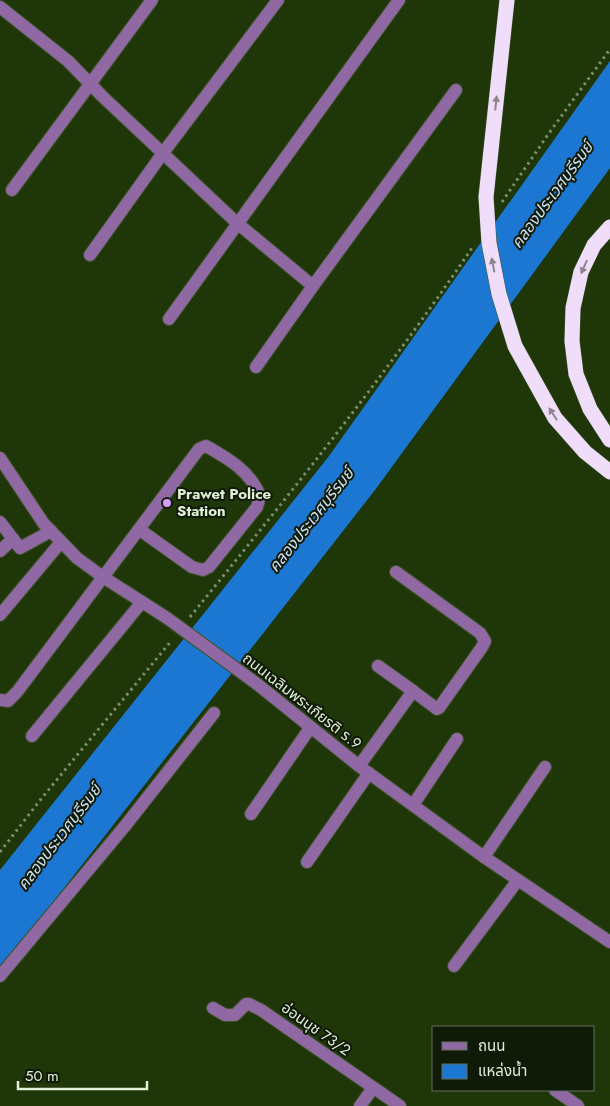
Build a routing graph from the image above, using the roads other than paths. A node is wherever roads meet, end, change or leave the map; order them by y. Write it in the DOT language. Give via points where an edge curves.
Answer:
graph roads {
  1 [pos="152,0"];
  2 [pos="278,0"];
  3 [pos="399,0"];
  4 [pos="506,0"];
  5 [pos="2,13"];
  6 [pos="89,83"];
  7 [pos="456,90"];
  8 [pos="163,153"];
  9 [pos="12,190"];
  10 [pos="237,223"];
  11 [pos="610,227"];
  12 [pos="90,255"];
  13 [pos="313,286"];
  14 [pos="169,319"];
  15 [pos="256,367"];
  16 [pos="610,440"];
  17 [pos="0,458"];
  18 [pos="610,472"];
  19 [pos="0,522"];
  20 [pos="50,530"];
  21 [pos="140,530"];
  22 [pos="13,539"];
  23 [pos="61,542"];
  24 [pos="0,551"];
  25 [pos="396,572"];
  26 [pos="104,577"];
  27 [pos="142,602"];
  28 [pos="0,615"];
  29 [pos="378,666"];
  30 [pos="412,691"];
  31 [pos="0,700"];
  32 [pos="214,713"];
  33 [pos="310,728"];
  34 [pos="32,736"];
  35 [pos="458,739"];
  36 [pos="545,767"];
  37 [pos="364,769"];
  38 [pos="413,805"];
  39 [pos="251,814"];
  40 [pos="484,857"];
  41 [pos="307,862"];
  42 [pos="518,880"];
  43 [pos="610,942"];
  44 [pos="454,966"];
  45 [pos="0,976"];
  46 [pos="213,1008"];
  47 [pos="373,1088"];
  48 [pos="556,1091"];
  49 [pos="360,1106"];
  50 [pos="400,1106"];
  51 [pos="578,1106"];
  1 -- 6 [label="street"];
  2 -- 8 [label="street"];
  3 -- 10 [label="street"];
  18 -- 4 [label="highway, one-way" via="585,452 555,418 515,346 499,294 489,243 486,197"];
  5 -- 6 [label="street" via="68,61"];
  6 -- 8 [label="street"];
  6 -- 9 [label="street"];
  7 -- 13 [label="street"];
  8 -- 10 [label="street"];
  8 -- 12 [label="street"];
  10 -- 13 [label="street"];
  10 -- 14 [label="street"];
  11 -- 16 [label="highway, one-way" via="594,245 581,272 573,308 572,341 576,374 590,409"];
  13 -- 15 [label="street"];
  17 -- 20 [label="street, ถนนเฉลิมพระเกียรติ ร.9"];
  19 -- 22 [label="street"];
  20 -- 22 [label="street" via="20,548"];
  20 -- 23 [label="street, ถนนเฉลิมพระเกียรติ ร.9"];
  21 -- 21 [label="street" via="186,564 203,570 209,567 257,508 260,496 248,475 206,446 194,454"];
  21 -- 26 [label="street"];
  22 -- 24 [label="street"];
  23 -- 26 [label="street, ถนนเฉลิมพระเกียรติ ร.9"];
  23 -- 28 [label="street"];
  25 -- 30 [label="street" via="480,633 485,640 439,708"];
  26 -- 27 [label="street, ถนนเฉลิมพระเกียรติ ร.9"];
  26 -- 31 [label="street" via="17,692 8,701"];
  27 -- 33 [label="street, ถนนเฉลิมพระเกียรติ ร.9" via="257,684"];
  27 -- 34 [label="street"];
  29 -- 30 [label="street"];
  30 -- 37 [label="street"];
  32 -- 45 [label="street"];
  33 -- 37 [label="street, ถนนเฉลิมพระเกียรติ ร.9"];
  33 -- 39 [label="street"];
  35 -- 38 [label="street"];
  36 -- 40 [label="street"];
  37 -- 38 [label="street, ถนนเฉลิมพระเกียรติ ร.9"];
  37 -- 41 [label="street"];
  38 -- 40 [label="street, ถนนเฉลิมพระเกียรติ ร.9"];
  40 -- 42 [label="street, ถนนเฉลิมพระเกียรติ ร.9"];
  42 -- 43 [label="street, ถนนเฉลิมพระเกียรติ ร.9"];
  42 -- 44 [label="street"];
  46 -- 47 [label="street, อ่อนนุช 73/2" via="225,1015 235,1015 249,1004"];
  47 -- 49 [label="street"];
  47 -- 50 [label="street, อ่อนนุช 73/2"];
  48 -- 51 [label="street"];
}
